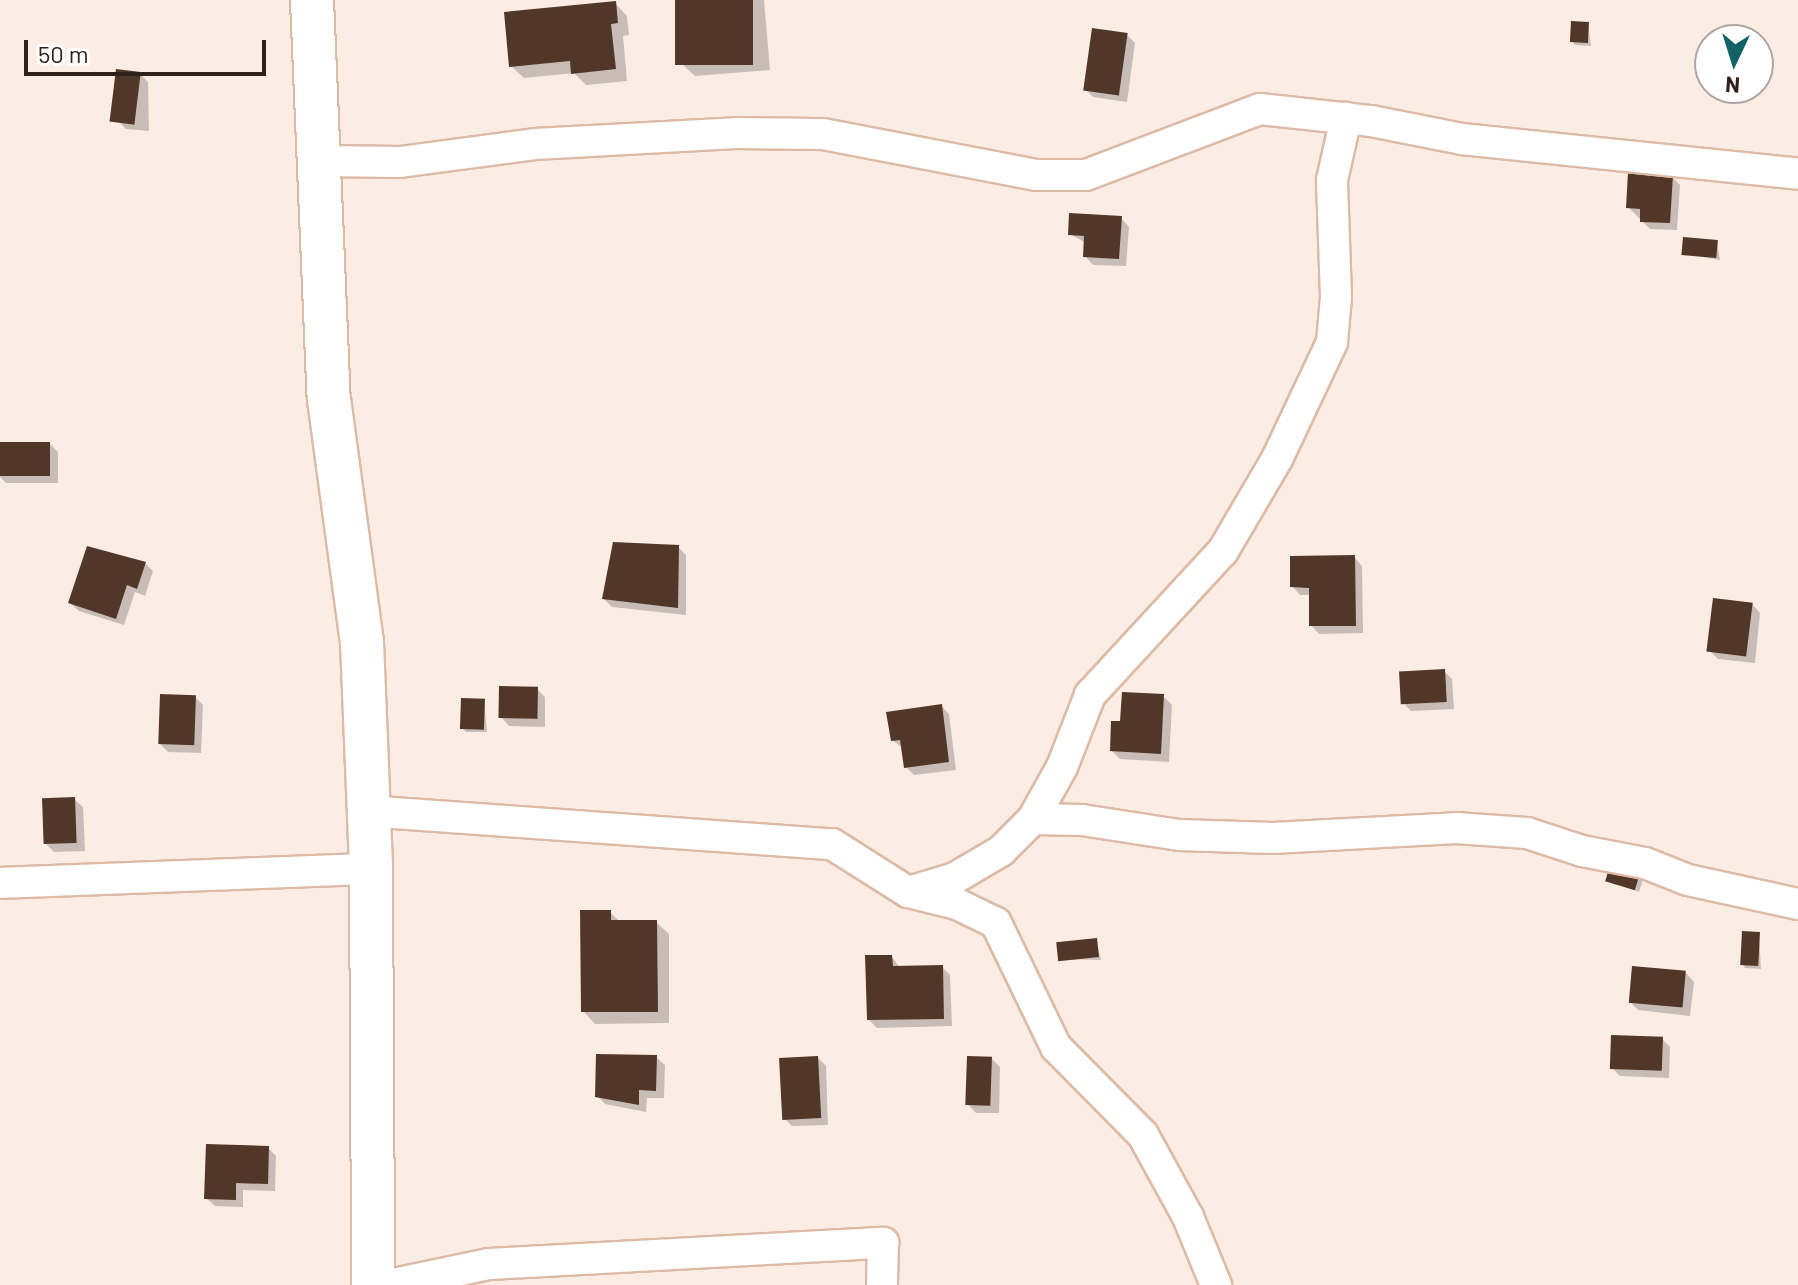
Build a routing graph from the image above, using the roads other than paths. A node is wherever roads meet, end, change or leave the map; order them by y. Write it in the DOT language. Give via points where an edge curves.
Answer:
graph roads {
  1 [pos="312,0"];
  2 [pos="1346,118"];
  3 [pos="321,161"];
  4 [pos="1798,174"];
  5 [pos="367,811"];
  6 [pos="1033,819"];
  7 [pos="371,869"];
  8 [pos="0,883"];
  9 [pos="908,892"];
  10 [pos="1798,904"];
  11 [pos="373,1285"];
  12 [pos="389,1285"];
  13 [pos="882,1285"];
  14 [pos="1216,1285"];
  1 -- 3 [label="street"];
  2 -- 3 [label="street" via="1260,109 1086,175 1036,175 823,134 535,144 400,162"];
  2 -- 4 [label="street" via="1462,139"];
  2 -- 6 [label="street" via="1332,180 1332,342 1316,382 1223,551 1090,695 1062,767"];
  3 -- 5 [label="street" via="329,399 362,642"];
  5 -- 7 [label="street"];
  5 -- 9 [label="street" via="832,844"];
  6 -- 9 [label="street" via="1001,851 955,878"];
  6 -- 10 [label="street" via="1082,820 1179,835 1273,838 1456,828 1527,833 1645,863 1688,880"];
  7 -- 8 [label="street"];
  7 -- 11 [label="street"];
  9 -- 14 [label="street" via="957,904 996,923 1056,1047 1143,1135 1188,1217"];
  12 -- 13 [label="street" via="489,1264 883,1243"];
}
